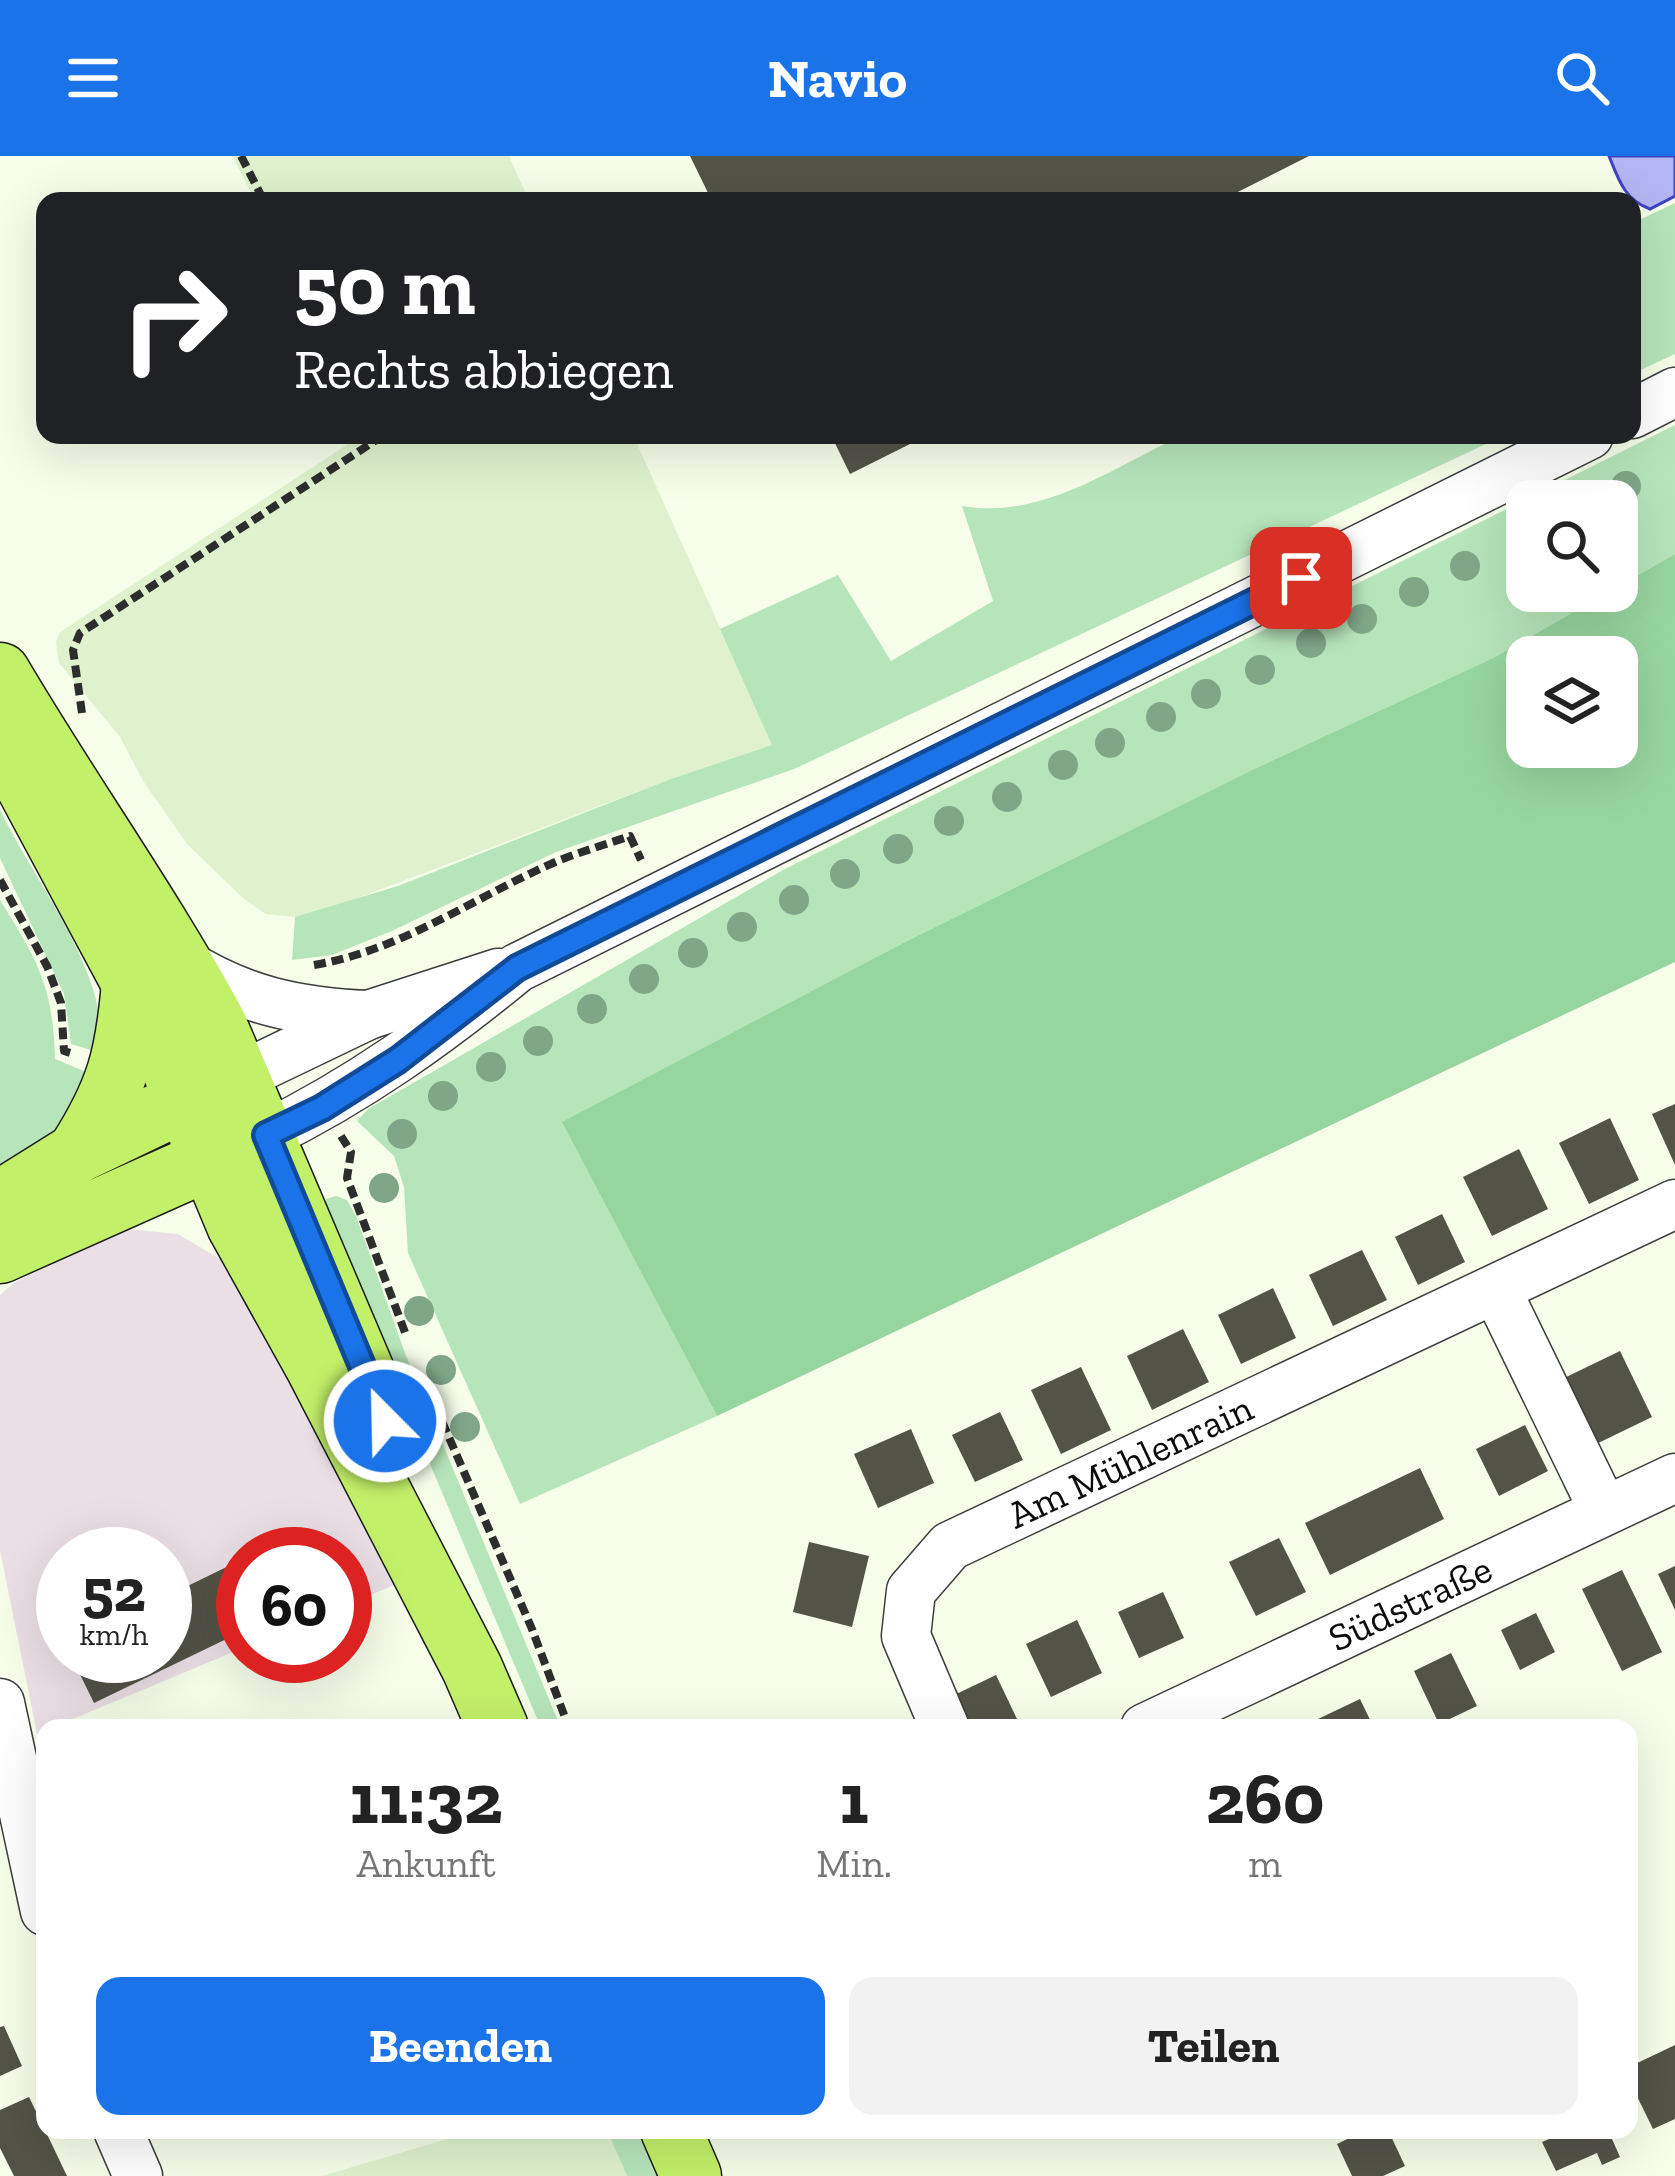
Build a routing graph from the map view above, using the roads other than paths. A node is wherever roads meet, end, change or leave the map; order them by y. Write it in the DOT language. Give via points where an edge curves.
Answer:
graph roads {
  1 [pos="1675,392"];
  2 [pos="1641,409"];
  3 [pos="1571,444"];
  4 [pos="0,673"];
  5 [pos="0,737"];
  6 [pos="517,968"];
  7 [pos="157,972"];
  8 [pos="368,1015"];
  9 [pos="241,1076"];
  10 [pos="186,1100"];
  11 [pos="266,1135"];
  12 [pos="77,1153"];
  13 [pos="210,1160"];
  14 [pos="0,1201"];
  15 [pos="1675,1204"];
  16 [pos="0,1252"];
  17 [pos="1496,1288"];
  18 [pos="1675,1478"];
  19 [pos="1604,1511"];
  20 [pos="472,1668"];
  21 [pos="0,1703"];
  22 [pos="493,1719"];
  23 [pos="941,1719"];
  24 [pos="1164,1719"];
  25 [pos="36,1869"];
  26 [pos="122,2139"];
  27 [pos="675,2139"];
  28 [pos="138,2176"];
  29 [pos="692,2176"];
  1 -- 2 [label="street"];
  3 -- 6 [label="street"];
  4 -- 7 [label="main road" via="71,793"];
  5 -- 7 [label="main road"];
  6 -- 8 [label="street"];
  6 -- 11 [label="street" via="416,1047"];
  7 -- 8 [label="street" via="277,1005"];
  7 -- 9 [label="main road"];
  7 -- 10 [label="main road"];
  7 -- 12 [label="main road"];
  8 -- 9 [label="street"];
  9 -- 10 [label="main road"];
  9 -- 11 [label="main road"];
  10 -- 12 [label="main road"];
  10 -- 13 [label="main road"];
  11 -- 13 [label="main road"];
  11 -- 20 [label="main road" via="419,1503"];
  12 -- 14 [label="main road"];
  13 -- 16 [label="main road"];
  13 -- 20 [label="main road"];
  15 -- 17 [label="street, Am Mühlenrain"];
  17 -- 19 [label="street"];
  17 -- 23 [label="street, Am Mühlenrain" via="950,1546 910,1591 906,1636"];
  18 -- 19 [label="street, Südstraße"];
  19 -- 24 [label="street, Südstraße"];
  20 -- 22 [label="main road"];
  21 -- 25 [label="street"];
  26 -- 28 [label="street"];
  27 -- 29 [label="main road"];
}
